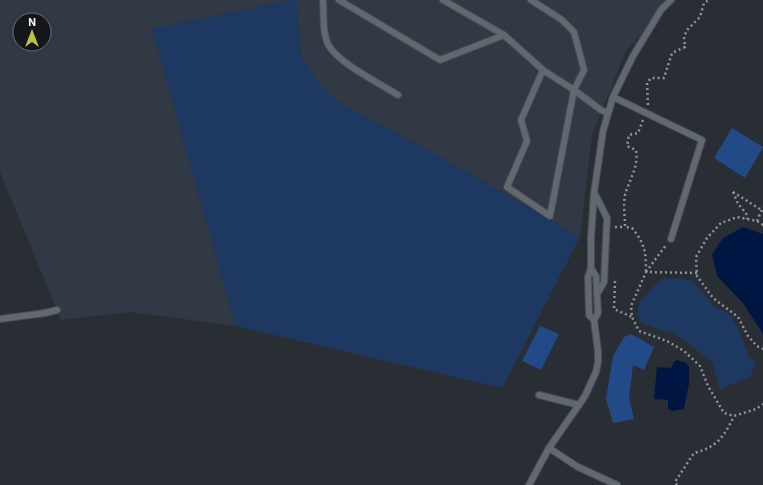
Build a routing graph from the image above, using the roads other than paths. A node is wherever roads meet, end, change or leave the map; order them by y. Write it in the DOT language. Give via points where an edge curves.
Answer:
graph roads {
  1 [pos="323,0"];
  2 [pos="339,0"];
  3 [pos="443,0"];
  4 [pos="531,0"];
  5 [pos="671,0"];
  6 [pos="504,35"];
  7 [pos="543,70"];
  8 [pos="574,90"];
  9 [pos="398,95"];
  10 [pos="613,97"];
  11 [pos="608,113"];
  12 [pos="594,193"];
  13 [pos="671,239"];
  14 [pos="591,268"];
  15 [pos="597,294"];
  16 [pos="57,310"];
  17 [pos="0,319"];
  18 [pos="594,320"];
  19 [pos="539,395"];
  20 [pos="579,405"];
  21 [pos="549,448"];
  22 [pos="529,485"];
  23 [pos="617,485"];
  1 -- 9 [label="lane" via="326,35 332,50 347,63"];
  2 -- 6 [label="lane" via="440,60"];
  3 -- 6 [label="lane"];
  4 -- 8 [label="lane" via="562,20 574,32 584,70"];
  5 -- 10 [label="lane" via="661,10 633,56"];
  6 -- 7 [label="lane"];
  7 -- 8 [label="lane"];
  7 -- 8 [label="lane" via="521,120 527,141 507,187 550,216"];
  8 -- 11 [label="lane"];
  10 -- 11 [label="lane"];
  10 -- 13 [label="lane" via="702,140"];
  11 -- 12 [label="lane"];
  12 -- 14 [label="lane"];
  12 -- 15 [label="lane" via="607,218 604,282"];
  14 -- 15 [label="lane" via="596,276"];
  14 -- 18 [label="lane" via="588,277 588,304 589,315"];
  15 -- 18 [label="lane" via="598,313"];
  16 -- 17 [label="lane"];
  18 -- 20 [label="lane" via="598,362 590,386"];
  19 -- 20 [label="lane"];
  20 -- 21 [label="lane"];
  21 -- 22 [label="lane"];
  21 -- 23 [label="lane" via="578,467"];
}
